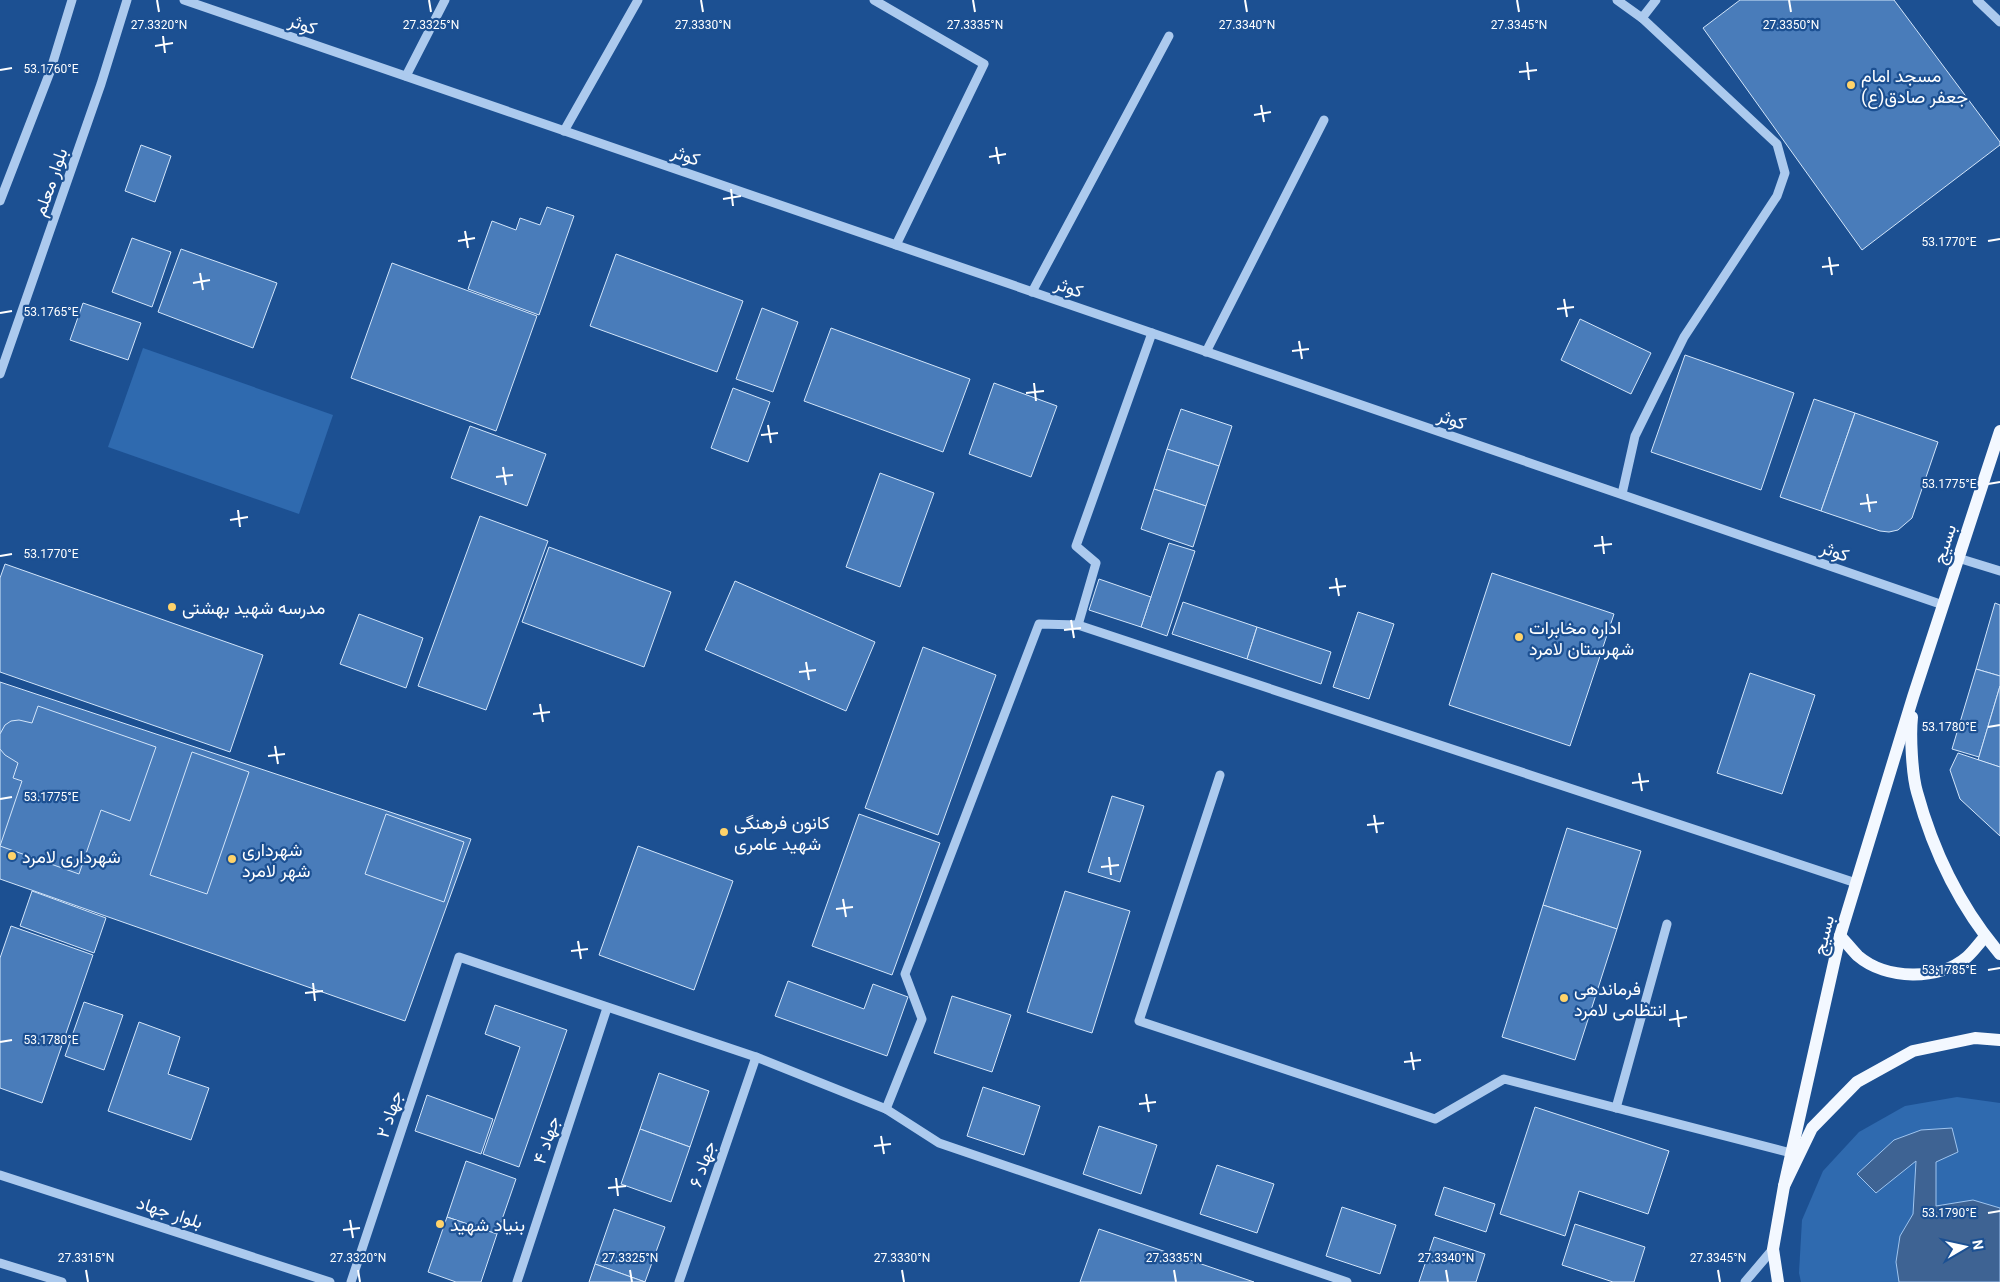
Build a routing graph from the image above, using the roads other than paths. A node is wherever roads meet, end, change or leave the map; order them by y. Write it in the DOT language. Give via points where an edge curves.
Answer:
graph roads {
  1 [pos="72,0"];
  2 [pos="127,0"];
  3 [pos="184,0"];
  4 [pos="446,0"];
  5 [pos="638,0"];
  6 [pos="874,0"];
  7 [pos="1617,0"];
  8 [pos="1656,0"];
  9 [pos="1977,0"];
  10 [pos="1642,18"];
  11 [pos="2000,22"];
  12 [pos="1170,36"];
  13 [pos="406,76"];
  14 [pos="1324,120"];
  15 [pos="564,131"];
  16 [pos="0,201"];
  17 [pos="896,245"];
  18 [pos="1032,292"];
  19 [pos="1152,333"];
  20 [pos="1206,352"];
  21 [pos="0,374"];
  22 [pos="2000,431"];
  23 [pos="1622,494"];
  24 [pos="1958,558"];
  25 [pos="2000,571"];
  26 [pos="1943,605"];
  27 [pos="1078,625"];
  28 [pos="1913,697"];
  29 [pos="1220,775"];
  30 [pos="1856,883"];
  31 [pos="1667,924"];
  32 [pos="1840,936"];
  33 [pos="1986,937"];
  34 [pos="2000,954"];
  35 [pos="606,1008"];
  36 [pos="2000,1040"];
  37 [pos="756,1057"];
  38 [pos="1616,1108"];
  39 [pos="886,1109"];
  40 [pos="1791,1153"];
  41 [pos="0,1175"];
  42 [pos="1784,1186"];
  43 [pos="1773,1249"];
  44 [pos="0,1264"];
  45 [pos="62,1282"];
  46 [pos="330,1282"];
  47 [pos="351,1282"];
  48 [pos="517,1282"];
  49 [pos="679,1282"];
  50 [pos="1347,1282"];
  51 [pos="1746,1282"];
  52 [pos="1778,1282"];
  1 -- 16 [label="street" via="50,72"];
  2 -- 21 [label="street, بلوار معلم"];
  3 -- 13 [label="street, کوثر"];
  4 -- 13 [label="street"];
  5 -- 15 [label="street"];
  6 -- 17 [label="street" via="984,64"];
  7 -- 10 [label="street"];
  8 -- 10 [label="street"];
  9 -- 11 [label="street"];
  10 -- 23 [label="street" via="1777,144 1784,173 1777,196 1684,337 1635,436"];
  12 -- 18 [label="street"];
  13 -- 15 [label="street, کوثر"];
  14 -- 20 [label="street"];
  15 -- 17 [label="street, کوثر"];
  17 -- 18 [label="street, کوثر"];
  18 -- 19 [label="street, کوثر"];
  19 -- 20 [label="street, کوثر"];
  19 -- 27 [label="street" via="1076,546 1096,563"];
  20 -- 23 [label="street, کوثر"];
  22 -- 24 [label="main road, بسیج"];
  23 -- 26 [label="street, کوثر"];
  24 -- 25 [label="street"];
  24 -- 26 [label="main road, بسیج"];
  26 -- 28 [label="main road, بسیج"];
  27 -- 30 [label="street"];
  27 -- 39 [label="street" via="1038,624 905,974 922,1019"];
  28 -- 30 [label="main road, بسیج"];
  28 -- 33 [label="main road, بسیج" via="1911,729 1916,791 1944,868"];
  29 -- 38 [label="street" via="1139,1021 1435,1119 1504,1078"];
  30 -- 32 [label="main road, بسیج"];
  31 -- 38 [label="street"];
  32 -- 33 [label="main road" via="1859,957 1884,971 1912,976 1940,971 1966,958"];
  32 -- 40 [label="main road, بسیج"];
  33 -- 34 [label="main road, بسیج"];
  35 -- 37 [label="street"];
  35 -- 47 [label="street, جهاد ۲" via="459,957"];
  35 -- 48 [label="street, جهاد ۴"];
  36 -- 42 [label="main road" via="1975,1038 1913,1051 1857,1082 1812,1128"];
  37 -- 39 [label="street"];
  37 -- 49 [label="street, جهاد ۶"];
  38 -- 40 [label="street"];
  39 -- 50 [label="street" via="938,1143"];
  40 -- 42 [label="main road, بسیج"];
  41 -- 46 [label="street, بلوار جهاد"];
  42 -- 43 [label="main road"];
  43 -- 51 [label="street"];
  43 -- 52 [label="main road"];
  44 -- 45 [label="street"];
}
